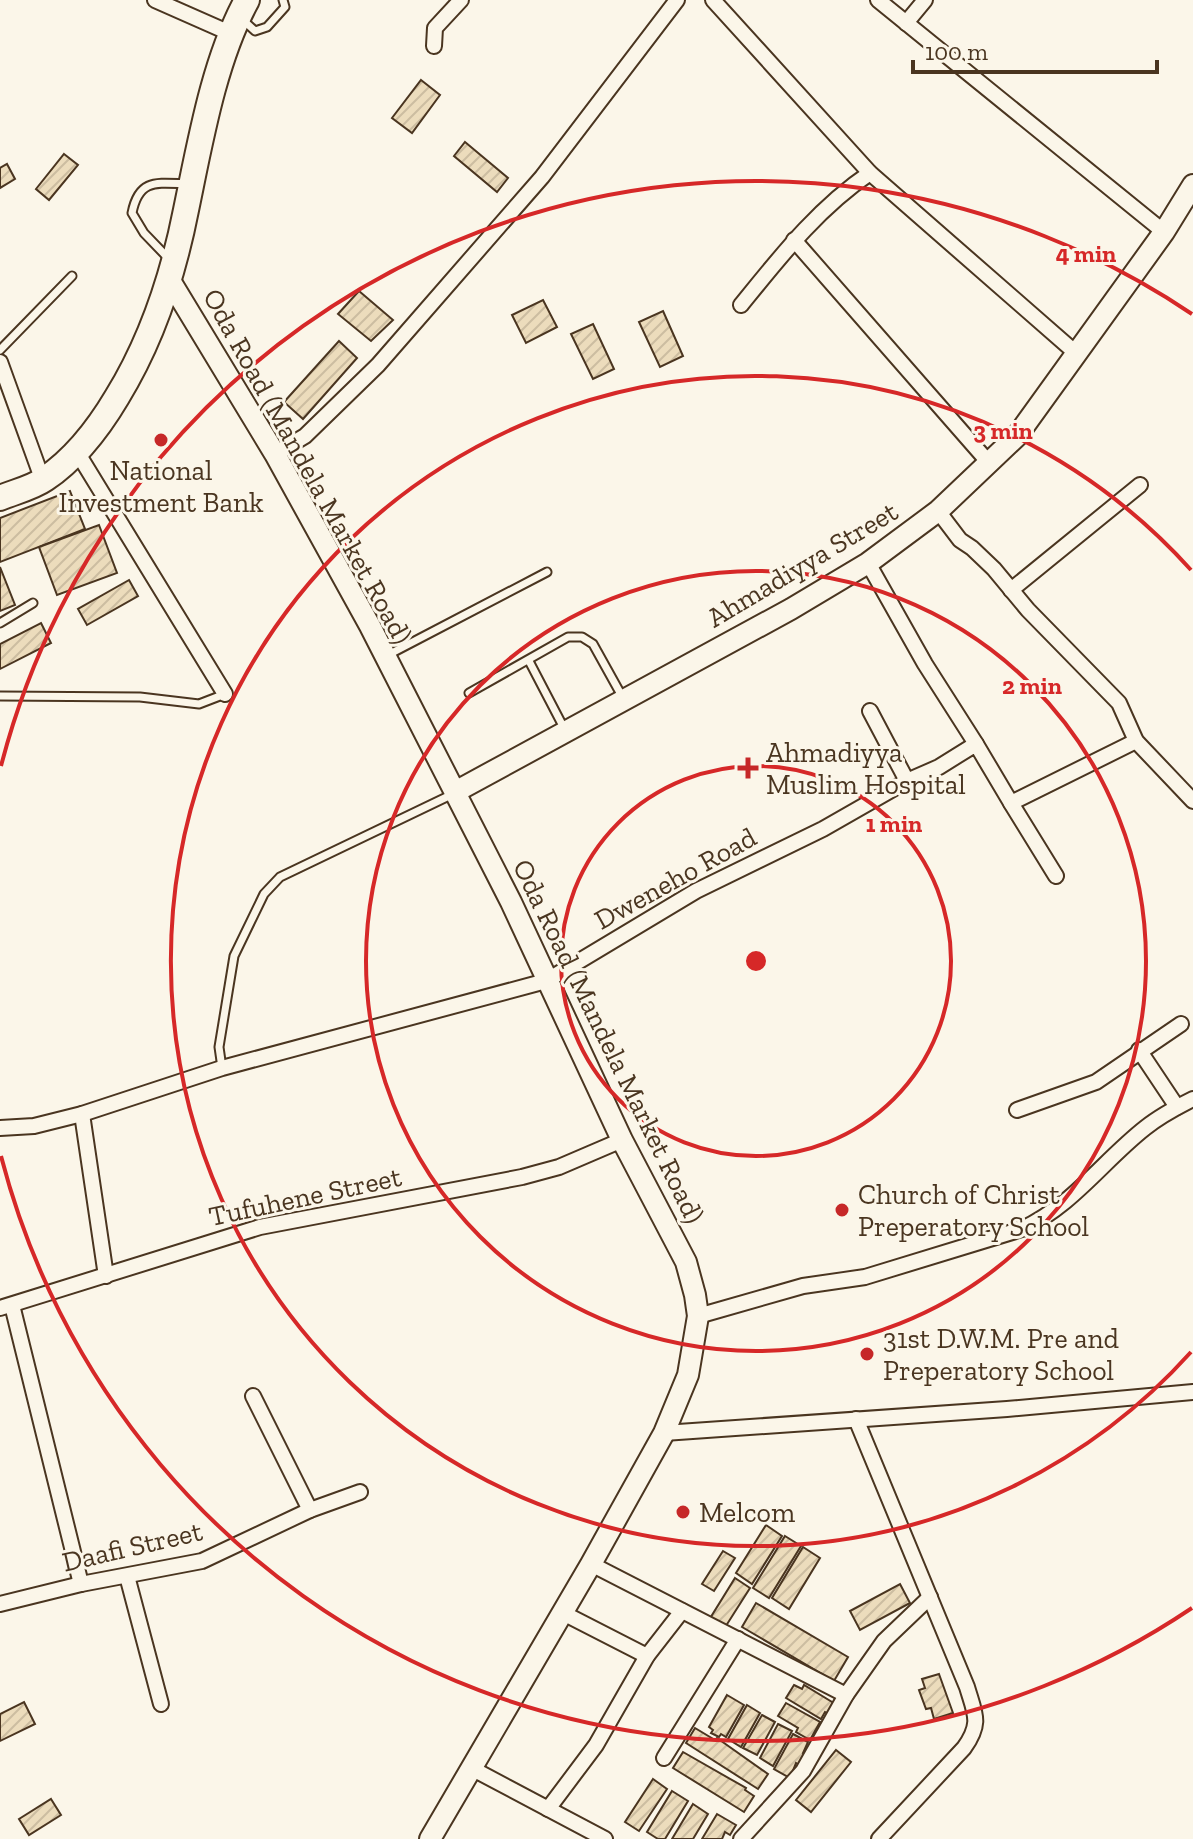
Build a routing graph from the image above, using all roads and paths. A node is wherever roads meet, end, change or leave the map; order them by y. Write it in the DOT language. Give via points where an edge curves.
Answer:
graph roads {
  1 [pos="155,0"];
  2 [pos="283,0"];
  3 [pos="461,0"];
  4 [pos="677,0"];
  5 [pos="713,0"];
  6 [pos="878,0"];
  7 [pos="925,0"];
  8 [pos="240,17"];
  9 [pos="906,23"];
  10 [pos="434,46"];
  11 [pos="870,173"];
  12 [pos="190,184"];
  13 [pos="1193,185"];
  14 [pos="1164,232"];
  15 [pos="794,240"];
  16 [pos="171,271"];
  17 [pos="72,276"];
  18 [pos="741,305"];
  19 [pos="0,350"];
  20 [pos="1077,354"];
  21 [pos="0,362"];
  22 [pos="77,452"];
  23 [pos="275,454"];
  24 [pos="990,464"];
  25 [pos="43,481"];
  26 [pos="1140,485"];
  27 [pos="0,498"];
  28 [pos="938,511"];
  29 [pos="868,563"];
  30 [pos="547,572"];
  31 [pos="1011,590"];
  32 [pos="33,603"];
  33 [pos="0,623"];
  34 [pos="384,657"];
  35 [pos="529,661"];
  36 [pos="469,693"];
  37 [pos="225,694"];
  38 [pos="0,696"];
  39 [pos="624,700"];
  40 [pos="870,711"];
  41 [pos="566,732"];
  42 [pos="1136,741"];
  43 [pos="976,744"];
  44 [pos="907,781"];
  45 [pos="455,792"];
  46 [pos="1193,801"];
  47 [pos="1011,803"];
  48 [pos="1056,876"];
  49 [pos="546,981"];
  50 [pos="1181,1024"];
  51 [pos="1139,1050"];
  52 [pos="222,1068"];
  53 [pos="1193,1099"];
  54 [pos="1177,1107"];
  55 [pos="1017,1110"];
  56 [pos="82,1114"];
  57 [pos="0,1128"];
  58 [pos="622,1140"];
  59 [pos="106,1276"];
  60 [pos="6,1306"];
  61 [pos="698,1316"];
  62 [pos="1193,1392"];
  63 [pos="253,1396"];
  64 [pos="856,1419"];
  65 [pos="664,1433"];
  66 [pos="360,1492"];
  67 [pos="310,1510"];
  68 [pos="591,1564"];
  69 [pos="127,1576"];
  70 [pos="81,1584"];
  71 [pos="930,1597"];
  72 [pos="0,1604"];
  73 [pos="682,1611"];
  74 [pos="563,1613"];
  75 [pos="738,1639"];
  76 [pos="647,1656"];
  77 [pos="846,1695"];
  78 [pos="161,1704"];
  79 [pos="664,1758"];
  80 [pos="471,1768"];
  81 [pos="548,1809"];
  82 [pos="430,1839"];
  83 [pos="605,1839"];
  84 [pos="741,1839"];
  85 [pos="879,1839"];
  1 -- 8 [label="street"];
  2 -- 8 [label="lane" via="285,7 267,27 255,31"];
  3 -- 10 [label="street" via="435,28"];
  4 -- 23 [label="street" via="542,177 378,365 305,436"];
  5 -- 11 [label="street"];
  6 -- 9 [label="street"];
  7 -- 9 [label="street"];
  8 -- 12 [label="main road" via="213,93"];
  9 -- 14 [label="street"];
  11 -- 15 [label="street"];
  11 -- 20 [label="street"];
  12 -- 16 [label="main road"];
  12 -- 16 [label="lane" via="148,185 136,195 132,213"];
  13 -- 14 [label="street, Ahmadiyya Street"];
  14 -- 20 [label="street, Ahmadiyya Street"];
  15 -- 18 [label="street"];
  15 -- 24 [label="street"];
  16 -- 22 [label="main road" via="149,338 102,421"];
  16 -- 23 [label="street, Oda Road (Mandela Market Road)"];
  17 -- 19 [label="lane"];
  20 -- 24 [label="street, Ahmadiyya Street"];
  21 -- 25 [label="street"];
  22 -- 25 [label="main road"];
  22 -- 37 [label="street"];
  23 -- 34 [label="street, Oda Road (Mandela Market Road)"];
  24 -- 28 [label="street, Ahmadiyya Street"];
  25 -- 27 [label="main road"];
  26 -- 31 [label="street"];
  28 -- 29 [label="street, Ahmadiyya Street"];
  28 -- 31 [label="street" via="950,531"];
  29 -- 39 [label="street, Ahmadiyya Street"];
  29 -- 43 [label="street"];
  30 -- 34 [label="lane"];
  31 -- 42 [label="street" via="1119,703"];
  32 -- 33 [label="lane"];
  34 -- 45 [label="street, Oda Road (Mandela Market Road)"];
  35 -- 36 [label="lane"];
  35 -- 39 [label="lane" via="568,637 582,637 593,644"];
  35 -- 41 [label="lane"];
  37 -- 38 [label="lane" via="199,704 140,697"];
  39 -- 41 [label="street, Ahmadiyya Street"];
  40 -- 44 [label="street"];
  41 -- 45 [label="street, Ahmadiyya Street"];
  42 -- 46 [label="street"];
  42 -- 47 [label="street"];
  43 -- 44 [label="street, Dweneho Road"];
  43 -- 47 [label="street"];
  44 -- 49 [label="street, Dweneho Road" via="696,891"];
  45 -- 49 [label="street, Oda Road (Mandela Market Road)"];
  45 -- 52 [label="lane" via="280,877 270,887 234,956 219,1047"];
  47 -- 48 [label="street"];
  49 -- 52 [label="street, Dweneho Road"];
  49 -- 58 [label="street, Oda Road (Mandela Market Road)"];
  50 -- 51 [label="street"];
  51 -- 54 [label="street"];
  51 -- 55 [label="street" via="1096,1082"];
  52 -- 56 [label="street, Dweneho Road"];
  53 -- 54 [label="street"];
  54 -- 61 [label="street" via="1145,1128 1043,1220 865,1277 803,1286"];
  56 -- 57 [label="street, Dweneho Road"];
  56 -- 59 [label="street"];
  58 -- 59 [label="street, Tufuhene Street" via="546,1170 260,1227"];
  58 -- 61 [label="street, Oda Road (Mandela Market Road)" via="686,1262"];
  59 -- 60 [label="street, Tufuhene Street"];
  60 -- 70 [label="street"];
  61 -- 65 [label="street, Oda Road (Mandela Market Road)" via="688,1375"];
  62 -- 64 [label="street"];
  63 -- 67 [label="street"];
  64 -- 65 [label="street"];
  64 -- 71 [label="street"];
  65 -- 68 [label="street, Oda Road (Mandela Market Road)"];
  66 -- 67 [label="street, Daafi Street"];
  67 -- 69 [label="street, Daafi Street" via="202,1561"];
  68 -- 73 [label="street"];
  68 -- 74 [label="street, Oda Road (Mandela Market Road)"];
  69 -- 70 [label="street, Daafi Street"];
  69 -- 78 [label="street"];
  70 -- 72 [label="street, Daafi Street"];
  71 -- 77 [label="street" via="884,1641"];
  71 -- 85 [label="street" via="967,1687 975,1733"];
  73 -- 75 [label="street"];
  73 -- 76 [label="street"];
  74 -- 76 [label="street"];
  74 -- 80 [label="street, Oda Road (Mandela Market Road)"];
  75 -- 77 [label="street"];
  75 -- 79 [label="street"];
  76 -- 81 [label="street" via="596,1745"];
  77 -- 84 [label="street" via="803,1771"];
  80 -- 81 [label="street"];
  80 -- 82 [label="street, Oda Road (Mandela Market Road)"];
  81 -- 83 [label="street"];
}
